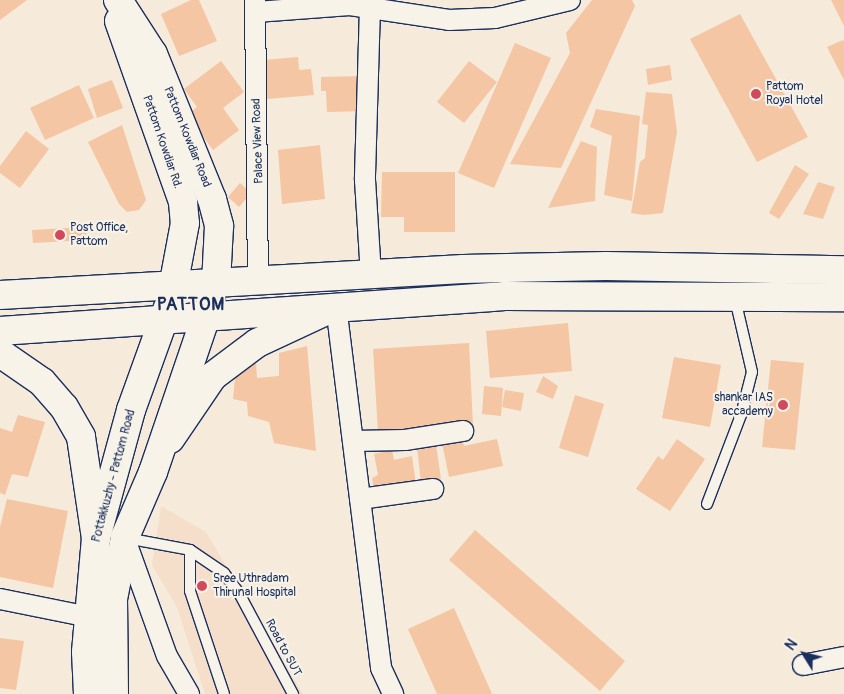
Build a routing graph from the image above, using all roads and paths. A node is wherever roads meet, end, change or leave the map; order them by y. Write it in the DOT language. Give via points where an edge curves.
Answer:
graph roads {
  1 [pos="112,0"];
  2 [pos="118,0"];
  3 [pos="570,0"];
  4 [pos="255,6"];
  5 [pos="370,7"];
  6 [pos="844,270"];
  7 [pos="371,275"];
  8 [pos="258,282"];
  9 [pos="216,284"];
  10 [pos="173,287"];
  11 [pos="0,295"];
  12 [pos="735,296"];
  13 [pos="844,297"];
  14 [pos="336,306"];
  15 [pos="206,318"];
  16 [pos="163,323"];
  17 [pos="0,331"];
  18 [pos="0,352"];
  19 [pos="463,431"];
  20 [pos="353,441"];
  21 [pos="153,472"];
  22 [pos="433,489"];
  23 [pos="360,499"];
  24 [pos="707,504"];
  25 [pos="124,537"];
  26 [pos="96,538"];
  27 [pos="190,550"];
  28 [pos="0,599"];
  29 [pos="89,617"];
  30 [pos="844,657"];
  31 [pos="803,664"];
  32 [pos="88,694"];
  33 [pos="114,694"];
  34 [pos="189,694"];
  35 [pos="224,694"];
  36 [pos="293,694"];
  37 [pos="393,694"];
  1 -- 10 [label="main road, Pattom Kowdiar Rd." via="183,202 185,223"];
  2 -- 9 [label="main road, Pattom Kowdiar Road" via="154,54 212,199 219,226"];
  3 -- 5 [label="street" via="486,19 449,20"];
  4 -- 5 [label="street"];
  4 -- 8 [label="street, Palace View Road"];
  5 -- 7 [label="street" via="365,180"];
  6 -- 7 [label="main road" via="606,266"];
  7 -- 8 [label="main road"];
  8 -- 9 [label="main road"];
  9 -- 10 [label="main road"];
  9 -- 15 [label="main road, Pattom Kowdiar Road"];
  10 -- 11 [label="main road"];
  10 -- 16 [label="main road"];
  12 -- 13 [label="main road"];
  12 -- 14 [label="main road" via="505,296"];
  12 -- 24 [label="lane" via="752,372 741,415"];
  14 -- 15 [label="main road"];
  14 -- 20 [label="street"];
  14 -- 21 [label="main road" via="257,342 213,376 177,424"];
  15 -- 16 [label="main road"];
  15 -- 21 [label="main road, Pattom Kowdiar Road"];
  16 -- 17 [label="main road"];
  16 -- 26 [label="main road, Pottakkuzhy - Pattom Road" via="131,410"];
  18 -- 26 [label="main road" via="42,382 64,407 80,437"];
  19 -- 20 [label="street" via="405,440"];
  20 -- 23 [label="street"];
  21 -- 25 [label="main road"];
  22 -- 23 [label="street"];
  23 -- 37 [label="street" via="381,668"];
  25 -- 27 [label="lane"];
  25 -- 33 [label="main road" via="113,598"];
  25 -- 34 [label="street" via="167,656"];
  26 -- 29 [label="main road, Pottakkuzhy - Pattom Road"];
  27 -- 35 [label="lane" via="190,591"];
  27 -- 36 [label="lane, Road to SUT" via="224,574 239,593"];
  28 -- 29 [label="street"];
  29 -- 32 [label="main road, Pottakkuzhy - Pattom Road"];
  30 -- 31 [label="street"];
}
